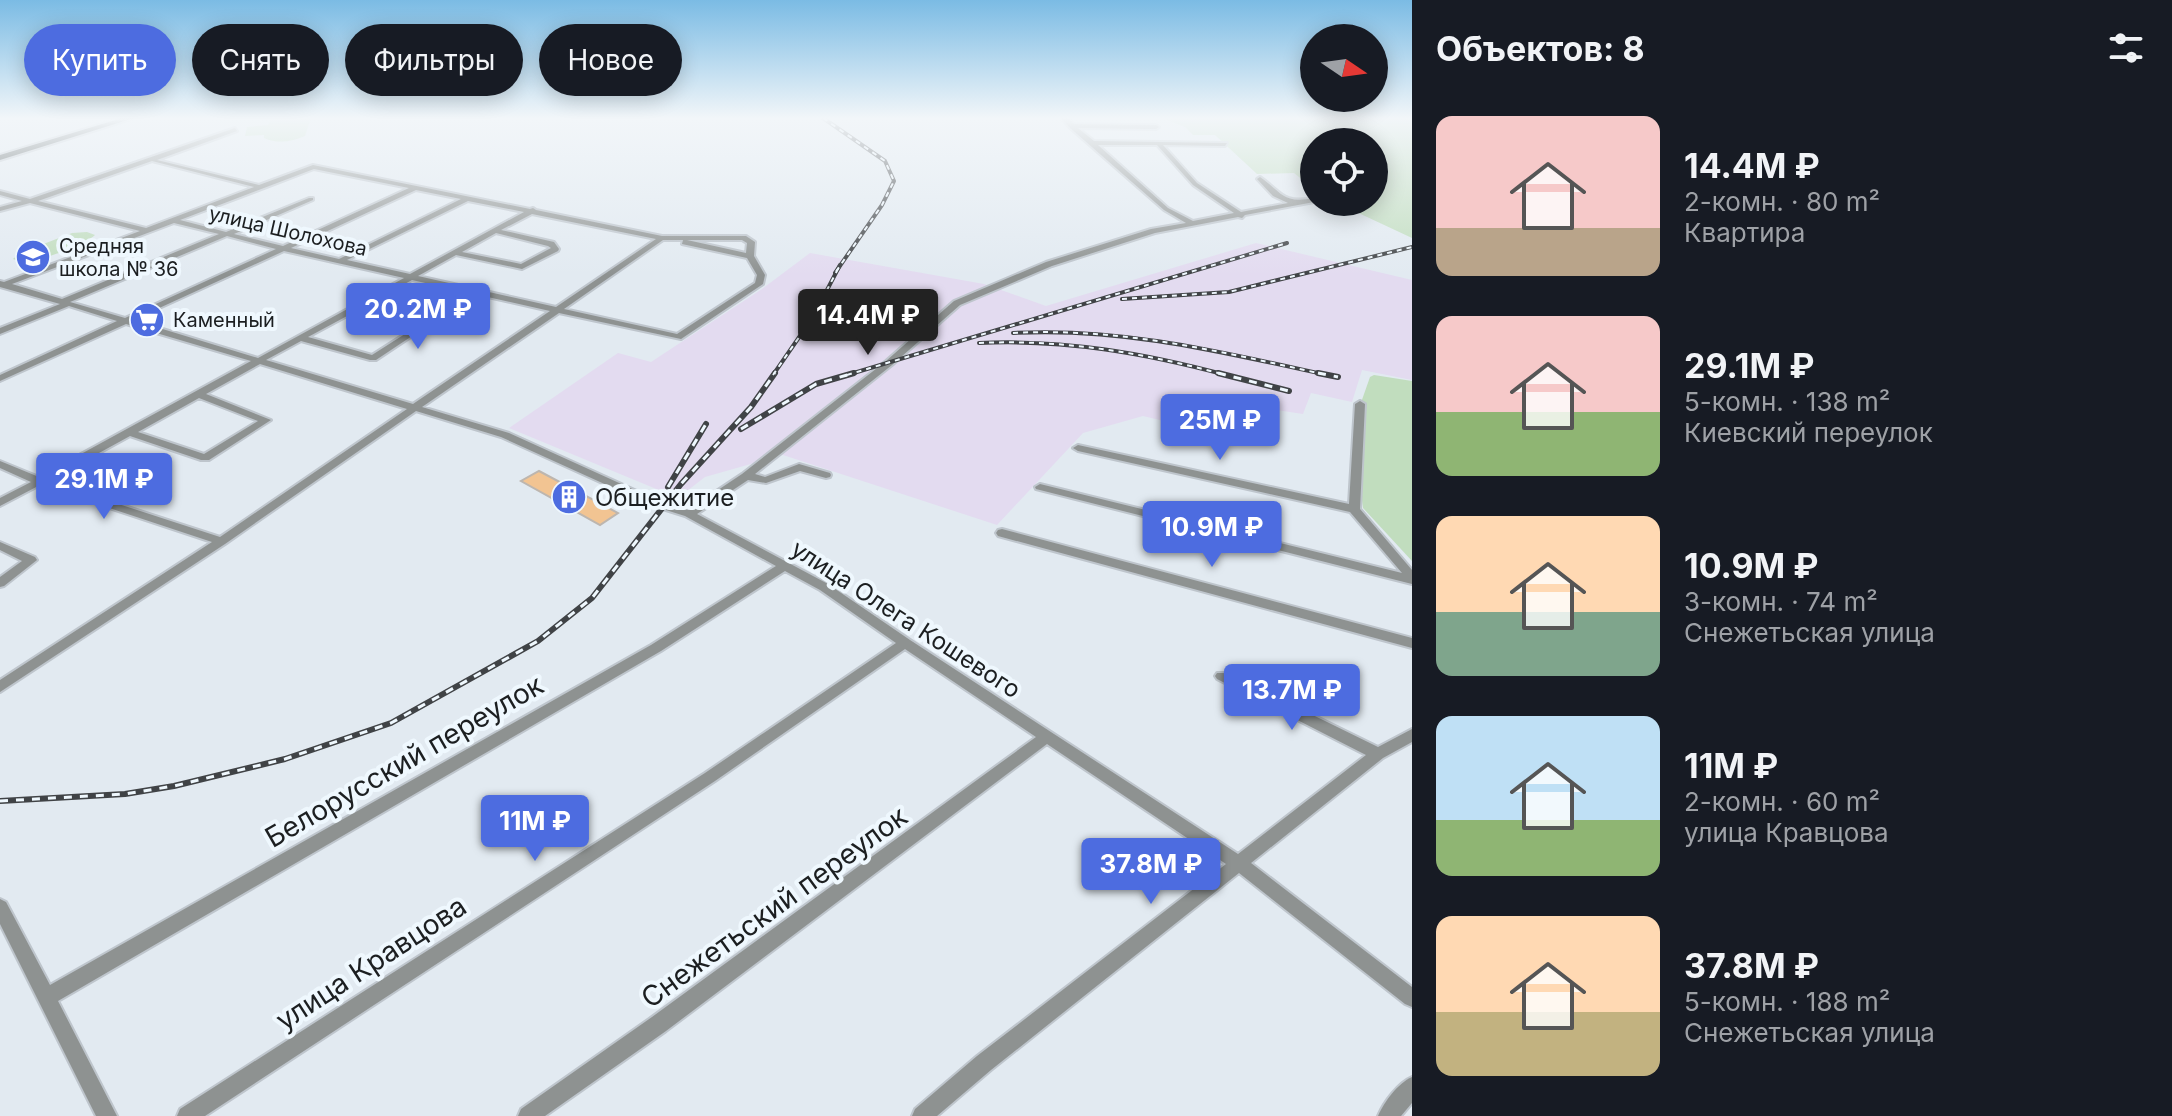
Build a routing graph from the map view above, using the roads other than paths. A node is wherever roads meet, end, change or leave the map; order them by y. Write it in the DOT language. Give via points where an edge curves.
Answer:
graph roads {
  1 [pos="119,170"];
  2 [pos="192,170"];
  3 [pos="300,170"];
  4 [pos="327,170"];
  5 [pos="1121,170"];
  6 [pos="1182,170"];
  7 [pos="1260,179"];
  8 [pos="256,186"];
  9 [pos="415,188"];
  10 [pos="0,193"];
  11 [pos="468,198"];
  12 [pos="28,199"];
  13 [pos="311,199"];
  14 [pos="1300,203"];
  15 [pos="1296,204"];
  16 [pos="0,209"];
  17 [pos="533,210"];
  18 [pos="1242,216"];
  19 [pos="172,220"];
  20 [pos="1193,224"];
  21 [pos="146,230"];
  22 [pos="495,231"];
  23 [pos="228,234"];
  24 [pos="662,238"];
  25 [pos="282,248"];
  26 [pos="456,253"];
  27 [pos="750,256"];
  28 [pos="340,261"];
  29 [pos="412,277"];
  30 [pos="1,285"];
  31 [pos="64,303"];
  32 [pos="359,306"];
  33 [pos="558,310"];
  34 [pos="125,321"];
  35 [pos="0,331"];
  36 [pos="301,338"];
  37 [pos="257,363"];
  38 [pos="0,378"];
  39 [pos="200,395"];
  40 [pos="1360,404"];
  41 [pos="412,409"];
  42 [pos="132,433"];
  43 [pos="1078,448"];
  44 [pos="0,464"];
  45 [pos="826,475"];
  46 [pos="746,476"];
  47 [pos="38,481"];
  48 [pos="1040,487"];
  49 [pos="0,503"];
  50 [pos="1354,509"];
  51 [pos="689,514"];
  52 [pos="1002,533"];
  53 [pos="221,541"];
  54 [pos="0,546"];
  55 [pos="785,566"];
  56 [pos="1412,579"];
  57 [pos="0,583"];
  58 [pos="905,643"];
  59 [pos="1412,643"];
  60 [pos="1222,676"];
  61 [pos="0,687"];
  62 [pos="1048,736"];
  63 [pos="1412,736"];
  64 [pos="1378,754"];
  65 [pos="1240,864"];
  66 [pos="0,907"];
  67 [pos="5,930"];
  68 [pos="47,997"];
  69 [pos="1412,998"];
  70 [pos="1412,1087"];
  71 [pos="107,1116"];
  72 [pos="187,1116"];
  73 [pos="528,1116"];
  74 [pos="922,1116"];
  75 [pos="1388,1116"];
  1 -- 12 [label="street"];
  2 -- 8 [label="street"];
  3 -- 8 [label="street"];
  4 -- 9 [label="street"];
  5 -- 20 [label="street" via="1166,209"];
  6 -- 18 [label="street"];
  7 -- 15 [label="street" via="1275,195"];
  8 -- 19 [label="street"];
  9 -- 11 [label="street"];
  9 -- 25 [label="street"];
  10 -- 12 [label="street"];
  11 -- 17 [label="street"];
  11 -- 28 [label="street"];
  12 -- 16 [label="street"];
  12 -- 21 [label="street"];
  13 -- 23 [label="street"];
  14 -- 15 [label="street"];
  15 -- 18 [label="street"];
  17 -- 22 [label="street"];
  17 -- 24 [label="street"];
  18 -- 20 [label="street"];
  19 -- 21 [label="street"];
  19 -- 23 [label="street, улица Шолохова"];
  20 -- 46 [label="street" via="1049,264 957,303"];
  21 -- 30 [label="street"];
  22 -- 26 [label="street"];
  22 -- 26 [label="street" via="555,249 522,267"];
  23 -- 25 [label="street, улица Шолохова"];
  23 -- 31 [label="street"];
  24 -- 27 [label="street"];
  24 -- 27 [label="street" via="743,238 751,242"];
  24 -- 33 [label="street"];
  25 -- 28 [label="street, улица Шолохова"];
  25 -- 34 [label="street"];
  26 -- 29 [label="street"];
  27 -- 33 [label="street, улица Шолохова" via="761,275 759,284 678,337"];
  28 -- 29 [label="street, улица Шолохова"];
  29 -- 32 [label="street"];
  29 -- 33 [label="street, улица Шолохова"];
  30 -- 31 [label="street, улица Олега Кошевого"];
  31 -- 34 [label="street, улица Олега Кошевого"];
  31 -- 35 [label="street"];
  32 -- 36 [label="street"];
  32 -- 36 [label="street" via="426,324 373,358"];
  33 -- 41 [label="street"];
  34 -- 37 [label="street, улица Олега Кошевого"];
  34 -- 38 [label="street"];
  36 -- 37 [label="street"];
  37 -- 39 [label="street"];
  37 -- 41 [label="street, улица Олега Кошевого"];
  39 -- 42 [label="street"];
  39 -- 42 [label="street" via="266,420 205,458"];
  40 -- 50 [label="street"];
  41 -- 51 [label="street, улица Олега Кошевого" via="518,440"];
  41 -- 53 [label="street"];
  42 -- 47 [label="street"];
  43 -- 50 [label="street"];
  44 -- 47 [label="street"];
  45 -- 46 [label="street" via="799,467 766,480"];
  46 -- 51 [label="street"];
  47 -- 49 [label="street"];
  47 -- 53 [label="street"];
  48 -- 56 [label="street"];
  50 -- 56 [label="street"];
  51 -- 55 [label="street, улица Олега Кошевого"];
  52 -- 59 [label="street"];
  53 -- 61 [label="street"];
  54 -- 57 [label="street" via="31,560"];
  55 -- 58 [label="street, улица Олега Кошевого"];
  55 -- 68 [label="street, Белорусский переулок" via="656,648"];
  58 -- 62 [label="street, улица Олега Кошевого"];
  58 -- 72 [label="street, улица Кравцова" via="710,777"];
  60 -- 64 [label="street"];
  62 -- 65 [label="street, улица Олега Кошевого"];
  62 -- 73 [label="street, Снежетьский переулок"];
  63 -- 64 [label="street"];
  64 -- 65 [label="street"];
  65 -- 69 [label="street, улица Олега Кошевого"];
  65 -- 74 [label="street"];
  66 -- 67 [label="street"];
  67 -- 68 [label="street"];
  68 -- 71 [label="street"];
  70 -- 75 [label="street"];
}
